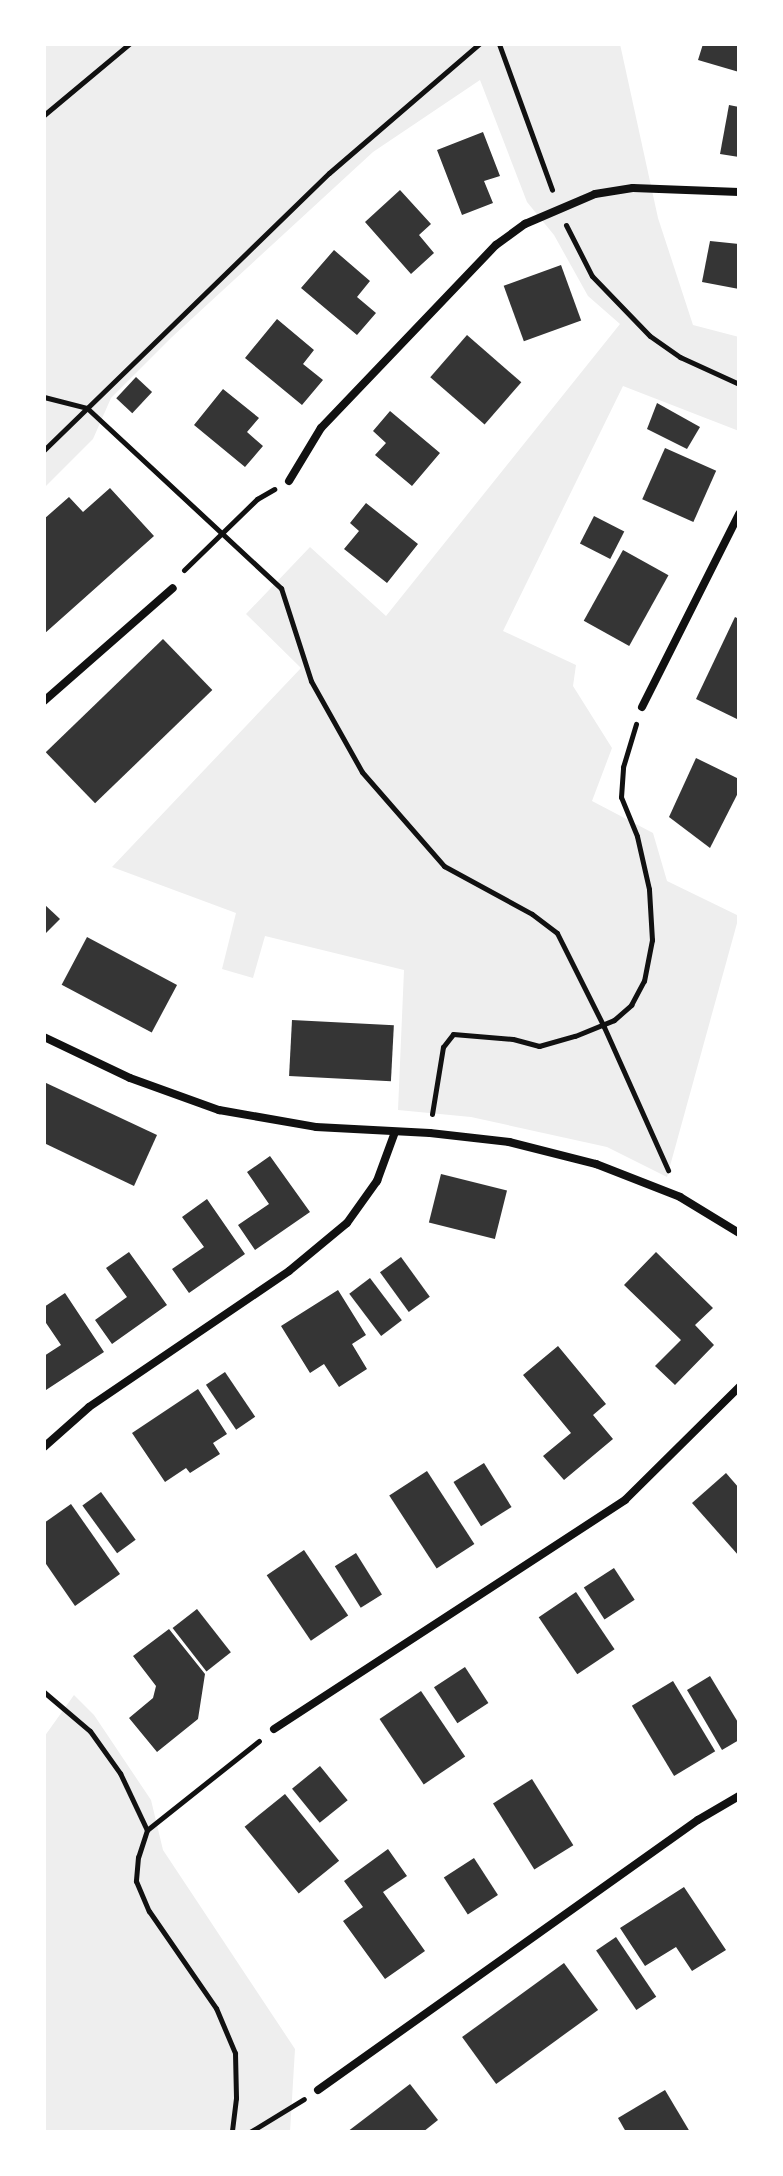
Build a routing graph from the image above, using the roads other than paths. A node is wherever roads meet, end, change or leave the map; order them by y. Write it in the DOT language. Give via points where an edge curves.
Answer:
graph roads {
  1 [pos="739,192"];
  2 [pos="289,481"];
  3 [pos="739,514"];
  4 [pos="173,588"];
  5 [pos="44,701"];
  6 [pos="642,707"];
  7 [pos="44,1037"];
  8 [pos="395,1132"];
  9 [pos="739,1233"];
  10 [pos="739,1387"];
  11 [pos="44,1447"];
  12 [pos="274,1729"];
  13 [pos="739,1796"];
  14 [pos="318,2090"];
  1 -- 2 [label="street" via="633,188 595,194 525,224 496,245 321,428"];
  3 -- 6 [label="street"];
  4 -- 5 [label="street"];
  7 -- 8 [label="street" via="130,1078 219,1110 316,1127"];
  8 -- 9 [label="street" via="509,1142 596,1164 680,1197"];
  8 -- 11 [label="street" via="377,1181 347,1223 289,1271 89,1407"];
  10 -- 12 [label="street" via="625,1500"];
  13 -- 14 [label="street"];
}
